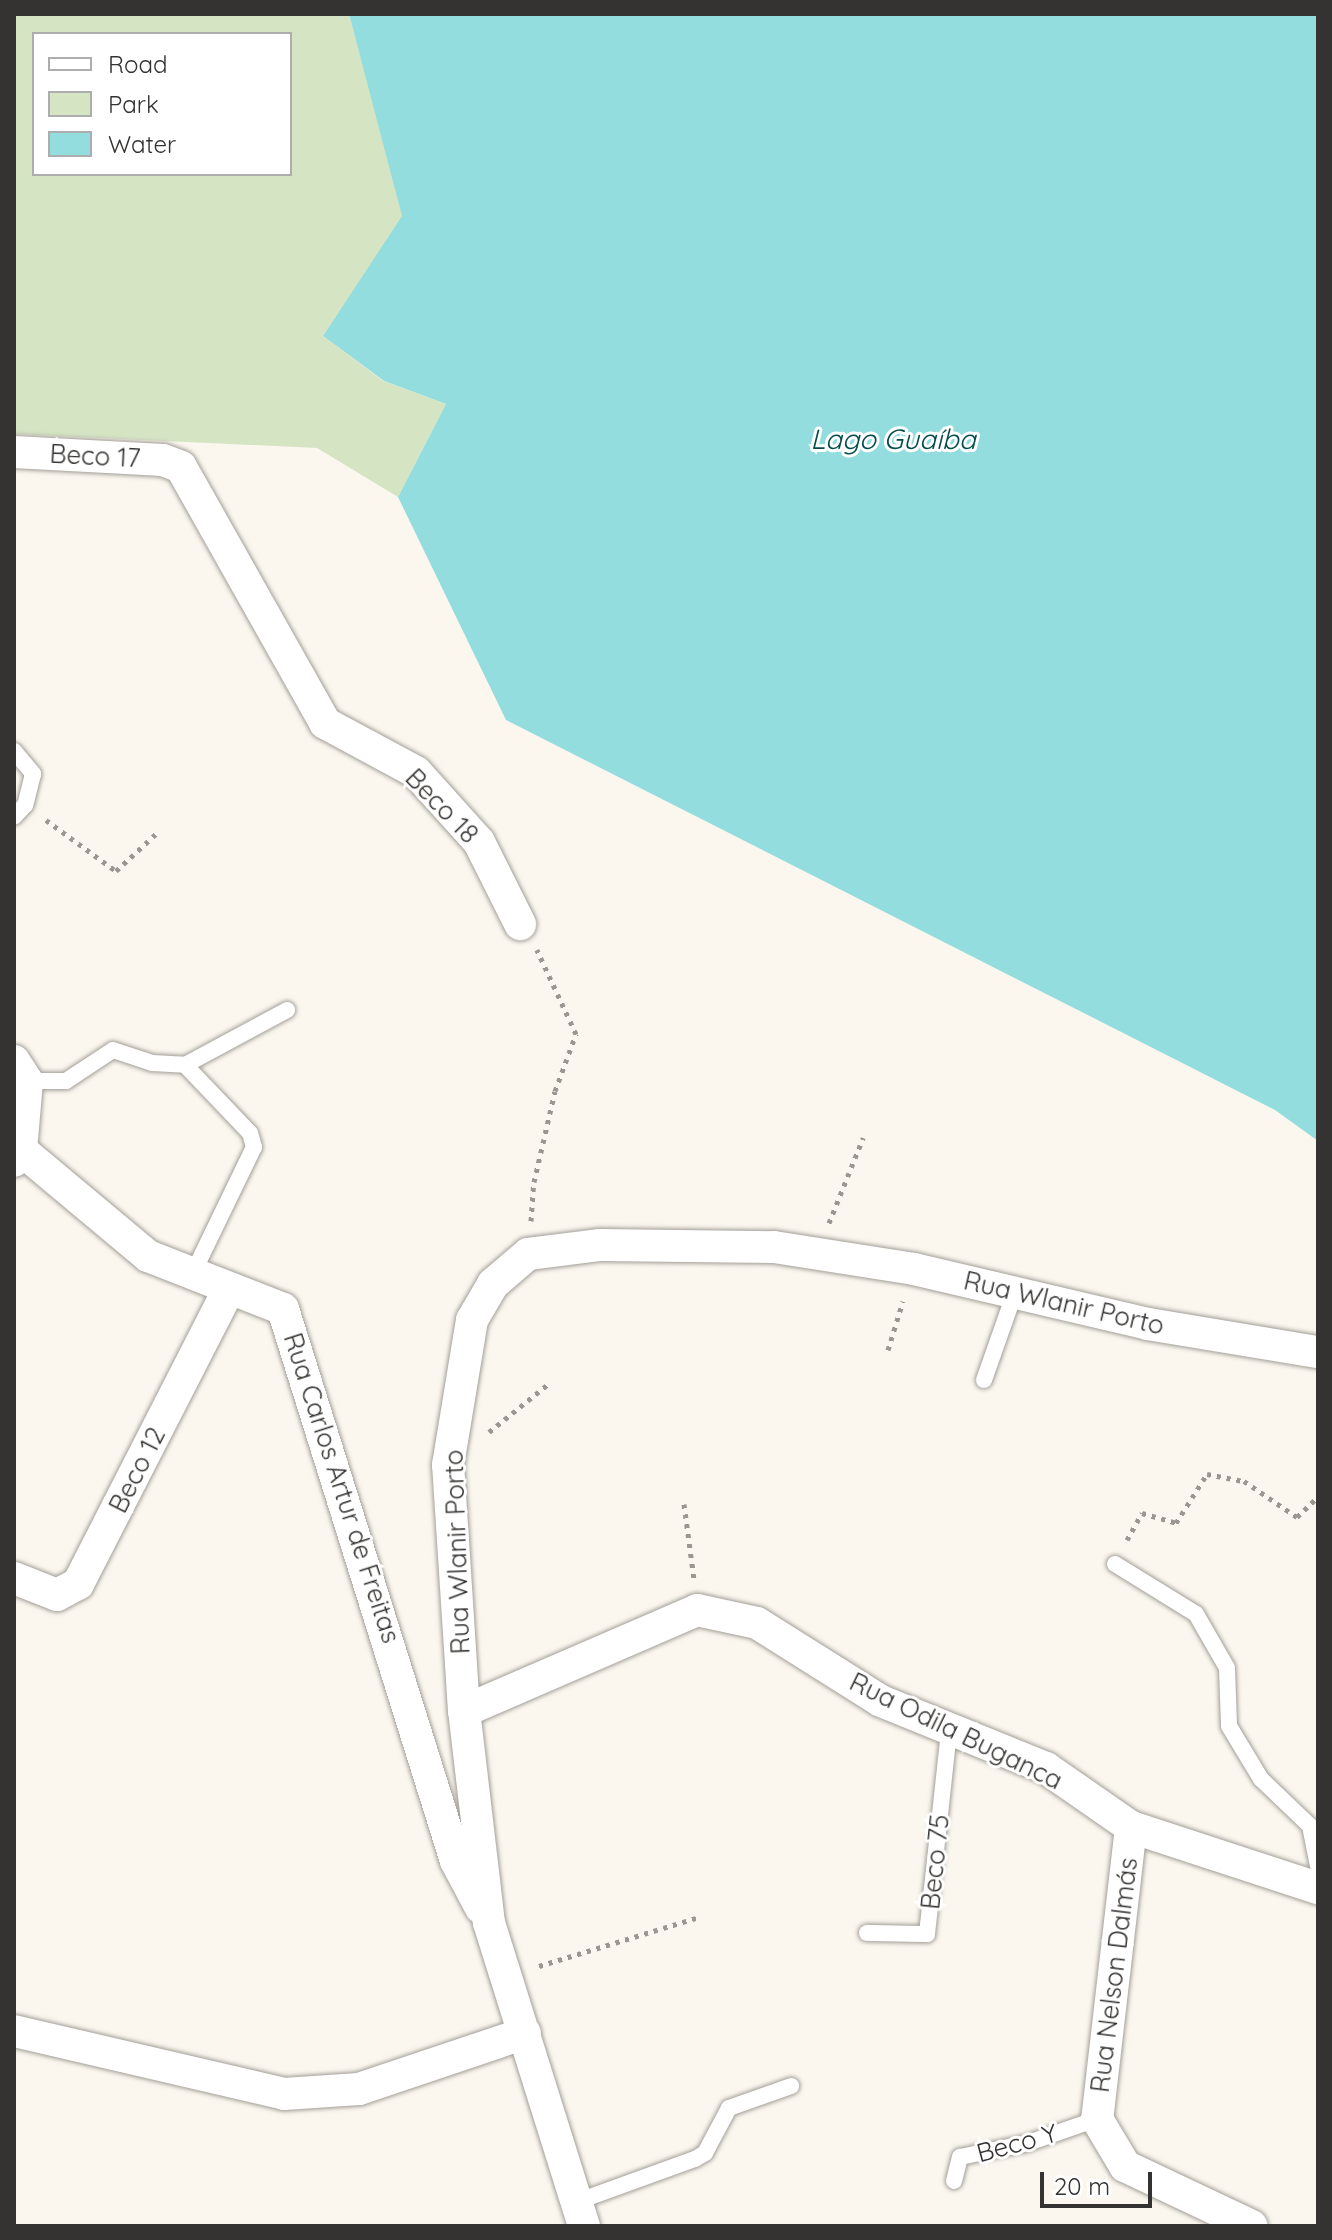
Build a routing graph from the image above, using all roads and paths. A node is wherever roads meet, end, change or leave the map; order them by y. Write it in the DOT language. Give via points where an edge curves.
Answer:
graph roads {
  1 [pos="14,452"];
  2 [pos="176,463"];
  3 [pos="14,751"];
  4 [pos="20,811"];
  5 [pos="160,830"];
  6 [pos="520,924"];
  7 [pos="287,1010"];
  8 [pos="185,1065"];
  9 [pos="20,1071"];
  10 [pos="863,1138"];
  11 [pos="16,1152"];
  12 [pos="818,1251"];
  13 [pos="528,1254"];
  14 [pos="914,1269"];
  15 [pos="192,1275"];
  16 [pos="228,1291"];
  17 [pos="1015,1292"];
  18 [pos="888,1350"];
  19 [pos="1318,1352"];
  20 [pos="984,1380"];
  21 [pos="547,1385"];
  22 [pos="448,1465"];
  23 [pos="1318,1497"];
  24 [pos="684,1504"];
  25 [pos="1115,1564"];
  26 [pos="14,1578"];
  27 [pos="697,1610"];
  28 [pos="464,1711"];
  29 [pos="949,1732"];
  30 [pos="1314,1820"];
  31 [pos="1131,1827"];
  32 [pos="1318,1866"];
  33 [pos="1318,1888"];
  34 [pos="699,1917"];
  35 [pos="489,1923"];
  36 [pos="867,1933"];
  37 [pos="508,1975"];
  38 [pos="14,2031"];
  39 [pos="525,2033"];
  40 [pos="791,2086"];
  41 [pos="1097,2119"];
  42 [pos="954,2181"];
  43 [pos="580,2214"];
  44 [pos="1252,2226"];
  1 -- 2 [label="street, Beco 17"];
  2 -- 6 [label="street, Beco 18" via="325,723 416,772 479,842"];
  3 -- 4 [label="lane" via="33,774"];
  4 -- 5 [label="path" via="116,871"];
  6 -- 13 [label="path" via="548,967 576,1034 555,1091 534,1182"];
  7 -- 8 [label="lane"];
  8 -- 9 [label="lane" via="152,1063 113,1050 66,1081"];
  8 -- 15 [label="lane" via="250,1133 254,1147"];
  9 -- 11 [label="street"];
  10 -- 12 [label="path"];
  11 -- 15 [label="street, Rua Carlos Artur de Freitas" via="148,1256"];
  12 -- 13 [label="street, Rua Wlanir Porto" via="600,1245"];
  12 -- 14 [label="street, Rua Wlanir Porto"];
  13 -- 22 [label="street, Rua Wlanir Porto" via="493,1284 472,1320"];
  14 -- 17 [label="street, Rua Wlanir Porto"];
  14 -- 18 [label="path"];
  15 -- 16 [label="street, Rua Carlos Artur de Freitas"];
  16 -- 26 [label="street, Beco 12" via="78,1584 57,1595"];
  16 -- 35 [label="street, Rua Carlos Artur de Freitas" via="276,1303 288,1317 456,1861"];
  17 -- 19 [label="street, Rua Wlanir Porto" via="1148,1324"];
  17 -- 20 [label="lane"];
  21 -- 22 [label="path"];
  22 -- 28 [label="street, Rua Wlanir Porto"];
  23 -- 25 [label="path" via="1297,1517 1244,1481 1207,1474 1176,1523 1142,1513"];
  24 -- 27 [label="path"];
  25 -- 30 [label="lane" via="1196,1614 1227,1668 1232,1732 1261,1779"];
  27 -- 28 [label="street"];
  27 -- 29 [label="street, Rua Odila Buganca" via="757,1623 881,1701"];
  28 -- 35 [label="street, Rua Wlanir Porto"];
  29 -- 31 [label="street, Rua Odila Buganca" via="1046,1768"];
  29 -- 36 [label="lane, Beco 75" via="927,1934"];
  30 -- 32 [label="lane"];
  31 -- 33 [label="street, Rua Odila Buganca"];
  31 -- 41 [label="street, Rua Nelson Dalmás"];
  34 -- 37 [label="path"];
  35 -- 37 [label="street, Rua Wlanir Porto"];
  37 -- 39 [label="street, Rua Wlanir Porto"];
  38 -- 39 [label="street" via="284,2094 359,2089"];
  39 -- 43 [label="street, Rua Wlanir Porto"];
  40 -- 43 [label="lane" via="729,2108 700,2156"];
  41 -- 42 [label="lane, Beco Y" via="1028,2143 960,2157"];
  41 -- 44 [label="street, Rua Nelson Dalmás" via="1125,2166"];
}
